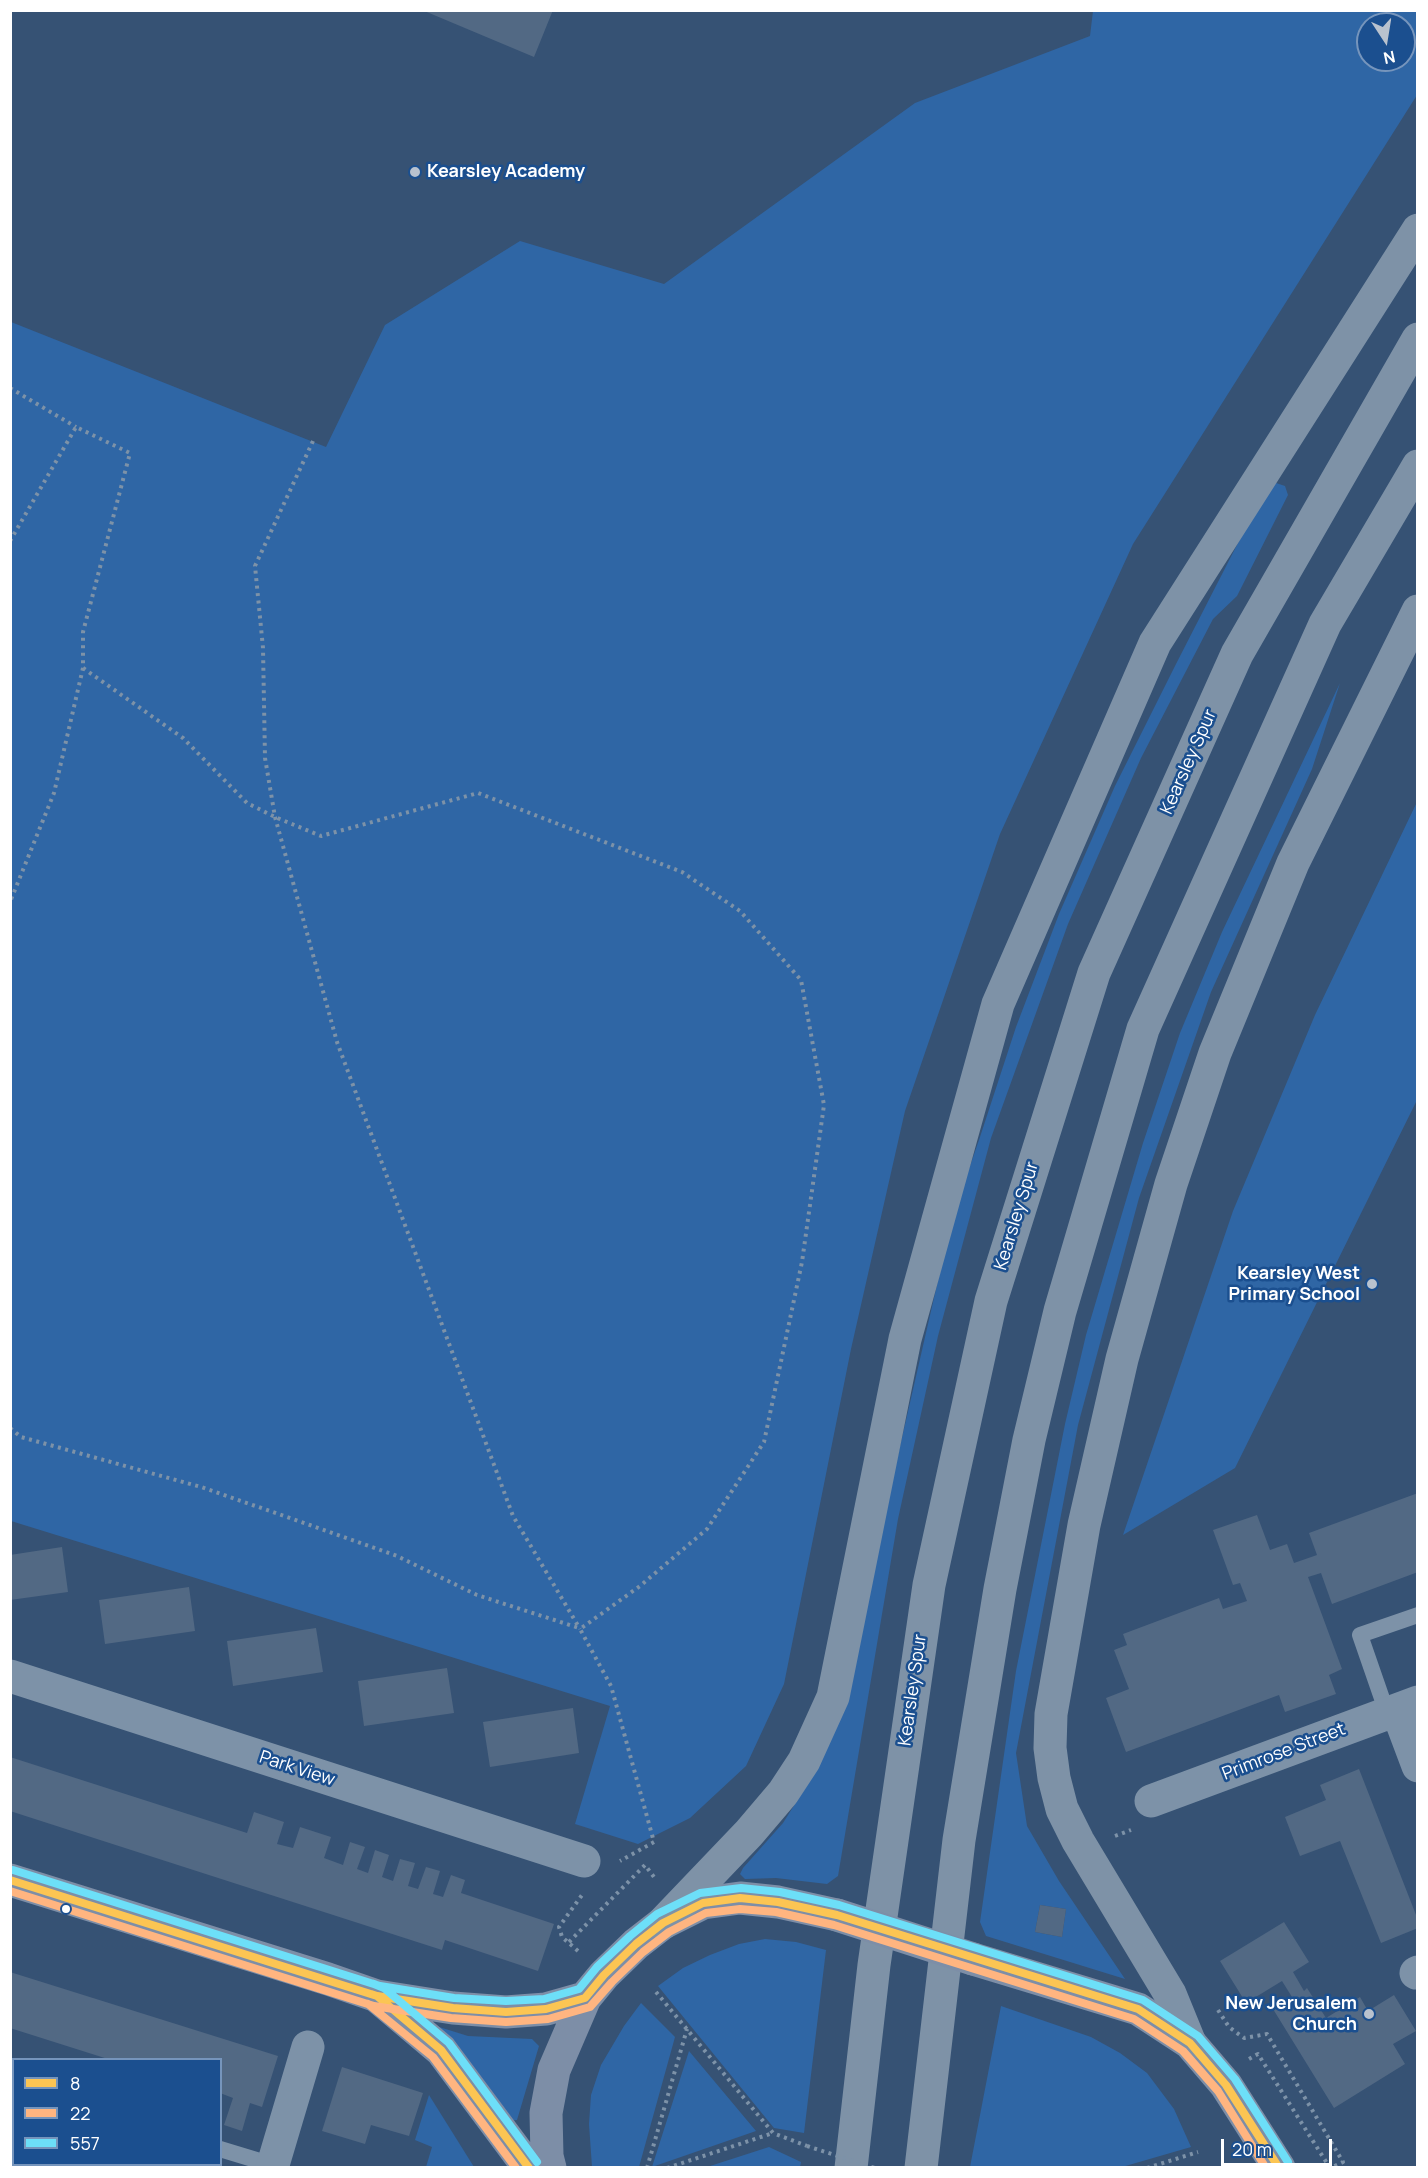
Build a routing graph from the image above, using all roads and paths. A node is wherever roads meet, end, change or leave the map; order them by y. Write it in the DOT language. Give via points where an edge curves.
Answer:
graph roads {
  1 [pos="1418,231"];
  2 [pos="1418,339"];
  3 [pos="10,388"];
  4 [pos="76,427"];
  5 [pos="314,441"];
  6 [pos="1418,466"];
  7 [pos="10,542"];
  8 [pos="1418,612"];
  9 [pos="83,668"];
  10 [pos="275,817"];
  11 [pos="10,902"];
  12 [pos="10,1428"];
  13 [pos="1418,1615"];
  14 [pos="580,1629"];
  15 [pos="10,1676"];
  16 [pos="1401,1708"];
  17 [pos="1418,1766"];
  18 [pos="1151,1801"];
  19 [pos="1111,1837"];
  20 [pos="590,1868"];
  21 [pos="10,1880"];
  22 [pos="646,1886"];
  23 [pos="663,1923"];
  24 [pos="569,1942"];
  25 [pos="579,1952"];
  26 [pos="656,1992"];
  27 [pos="377,1996"];
  28 [pos="585,1998"];
  29 [pos="1216,2007"];
  30 [pos="687,2028"];
  31 [pos="1190,2043"];
  32 [pos="308,2047"];
  33 [pos="773,2133"];
  34 [pos="1256,2134"];
  35 [pos="222,2150"];
  36 [pos="1198,2152"];
  37 [pos="275,2167"];
  38 [pos="1150,2167"];
  39 [pos="529,2168"];
  40 [pos="550,2168"];
  41 [pos="648,2168"];
  42 [pos="667,2168"];
  43 [pos="850,2168"];
  44 [pos="875,2168"];
  45 [pos="921,2168"];
  46 [pos="1257,2168"];
  47 [pos="1279,2168"];
  48 [pos="1330,2168"];
  1 -- 23 [label="highway" via="1155,643 998,1004 905,1339 833,1697 804,1761 783,1793"];
  2 -- 43 [label="highway, Kearsley Spur" via="1237,654 1094,974 991,1301 929,1585 874,1965"];
  3 -- 4 [label="path"];
  4 -- 7 [label="path"];
  4 -- 9 [label="path" via="130,453 83,632"];
  5 -- 10 [label="path" via="255,566 263,648 265,758"];
  6 -- 45 [label="highway" via="1325,624 1143,1029 1066,1288 1029,1440 964,1806"];
  8 -- 31 [label="highway" via="1293,862 1215,1053 1171,1184 1122,1359 1084,1525 1051,1714 1050,1748 1062,1809 1170,1994"];
  9 -- 10 [label="path" via="183,738 247,803"];
  9 -- 11 [label="path" via="54,793"];
  10 -- 14 [label="path" via="337,1042 513,1516"];
  10 -- 14 [label="path" via="321,836 478,793 682,872 740,911 801,980 824,1105 802,1262 764,1442 707,1529 640,1586"];
  12 -- 14 [label="path" via="21,1437 201,1487 299,1521 397,1556 477,1595"];
  13 -- 16 [label="lane" via="1359,1635"];
  14 -- 20 [label="path" via="611,1686 654,1842"];
  15 -- 20 [label="street, Park View"];
  16 -- 17 [label="street"];
  16 -- 18 [label="street, Primrose Street"];
  18 -- 19 [label="path" via="1155,1821"];
  20 -- 24 [label="path" via="559,1927 562,1937"];
  21 -- 27 [label="main road"];
  22 -- 24 [label="path" via="654,1877 645,1865"];
  23 -- 28 [label="main road" via="636,1944"];
  23 -- 31 [label="main road, bridge" via="703,1903 740,1898 837,1915 1138,2009"];
  24 -- 25 [label="path"];
  26 -- 30 [label="path"];
  27 -- 28 [label="main road" via="506,2012 546,2009"];
  27 -- 39 [label="main road" via="441,2050"];
  28 -- 40 [label="main road" via="554,2070 546,2113"];
  29 -- 48 [label="path" via="1228,2027 1244,2038 1267,2034 1343,2162"];
  30 -- 33 [label="path"];
  30 -- 41 [label="path"];
  31 -- 34 [label="main road" via="1226,2085"];
  32 -- 37 [label="street"];
  33 -- 42 [label="path"];
  33 -- 44 [label="path, bridge"];
  34 -- 46 [label="main road"];
  34 -- 47 [label="main road"];
  35 -- 37 [label="lane"];
  36 -- 38 [label="path"];
}
